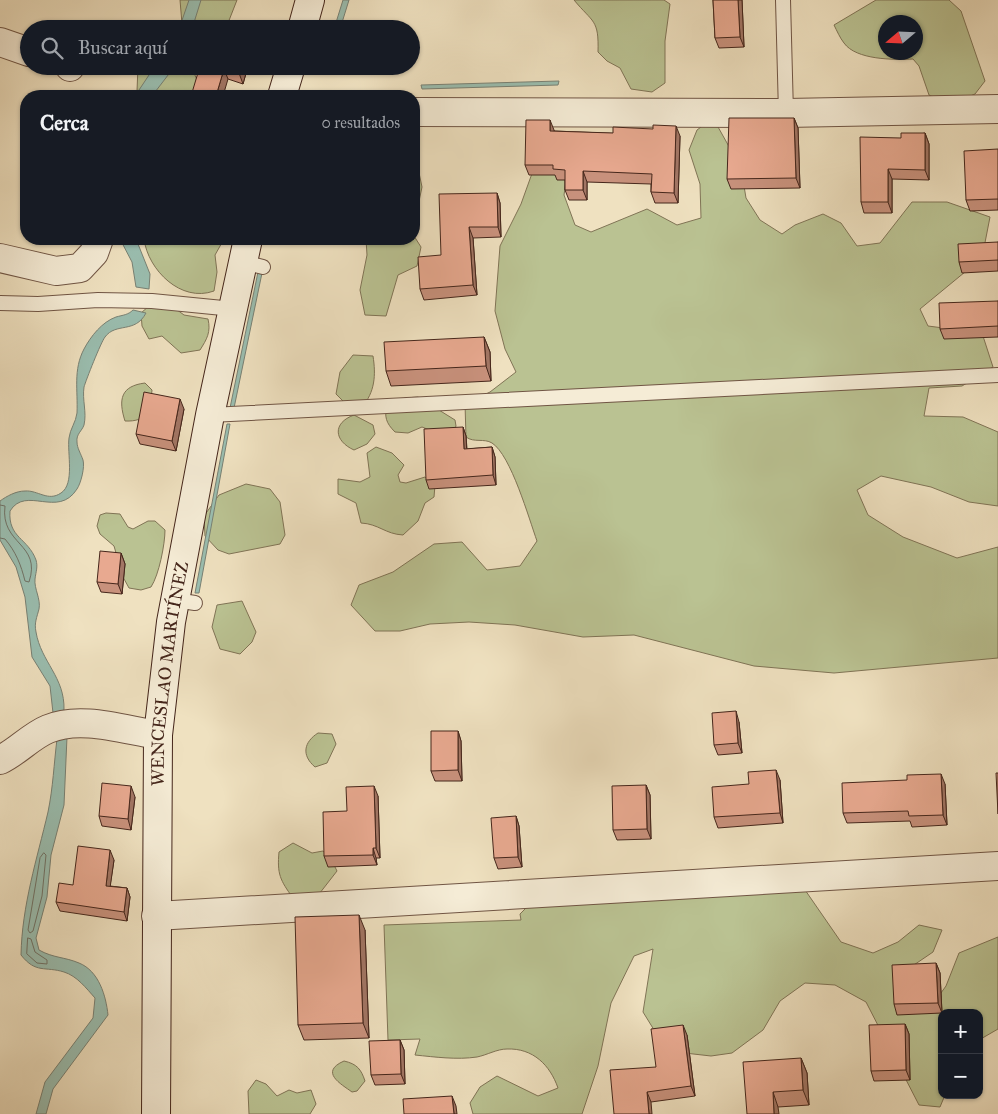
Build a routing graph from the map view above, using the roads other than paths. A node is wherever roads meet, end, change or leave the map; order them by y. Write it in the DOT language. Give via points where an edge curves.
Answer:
graph roads {
  1 [pos="310,0"];
  2 [pos="783,0"];
  3 [pos="304,20"];
  4 [pos="0,42"];
  5 [pos="20,49"];
  6 [pos="288,75"];
  7 [pos="284,90"];
  8 [pos="998,110"];
  9 [pos="420,112"];
  10 [pos="786,113"];
  11 [pos="97,245"];
  12 [pos="251,256"];
  13 [pos="0,258"];
  14 [pos="0,303"];
  15 [pos="233,309"];
  16 [pos="998,375"];
  17 [pos="210,415"];
  18 [pos="158,736"];
  19 [pos="0,760"];
  20 [pos="998,866"];
  21 [pos="156,916"];
  22 [pos="156,1114"];
  1 -- 3 [label="street"];
  2 -- 10 [label="lane"];
  4 -- 5 [label="street"];
  6 -- 7 [label="street"];
  8 -- 10 [label="street"];
  9 -- 10 [label="street"];
  11 -- 13 [label="street" via="80,268 56,271"];
  12 -- 15 [label="street, WENCESLAO MARTÍNEZ"];
  14 -- 15 [label="lane" via="152,301"];
  15 -- 17 [label="street, WENCESLAO MARTÍNEZ"];
  16 -- 17 [label="lane"];
  17 -- 18 [label="street, WENCESLAO MARTÍNEZ" via="185,601"];
  18 -- 19 [label="street" via="78,723 62,724 47,729"];
  18 -- 21 [label="street, WENCESLAO MARTÍNEZ"];
  20 -- 21 [label="street"];
  21 -- 22 [label="street, WENCESLAO MARTÍNEZ"];
}
